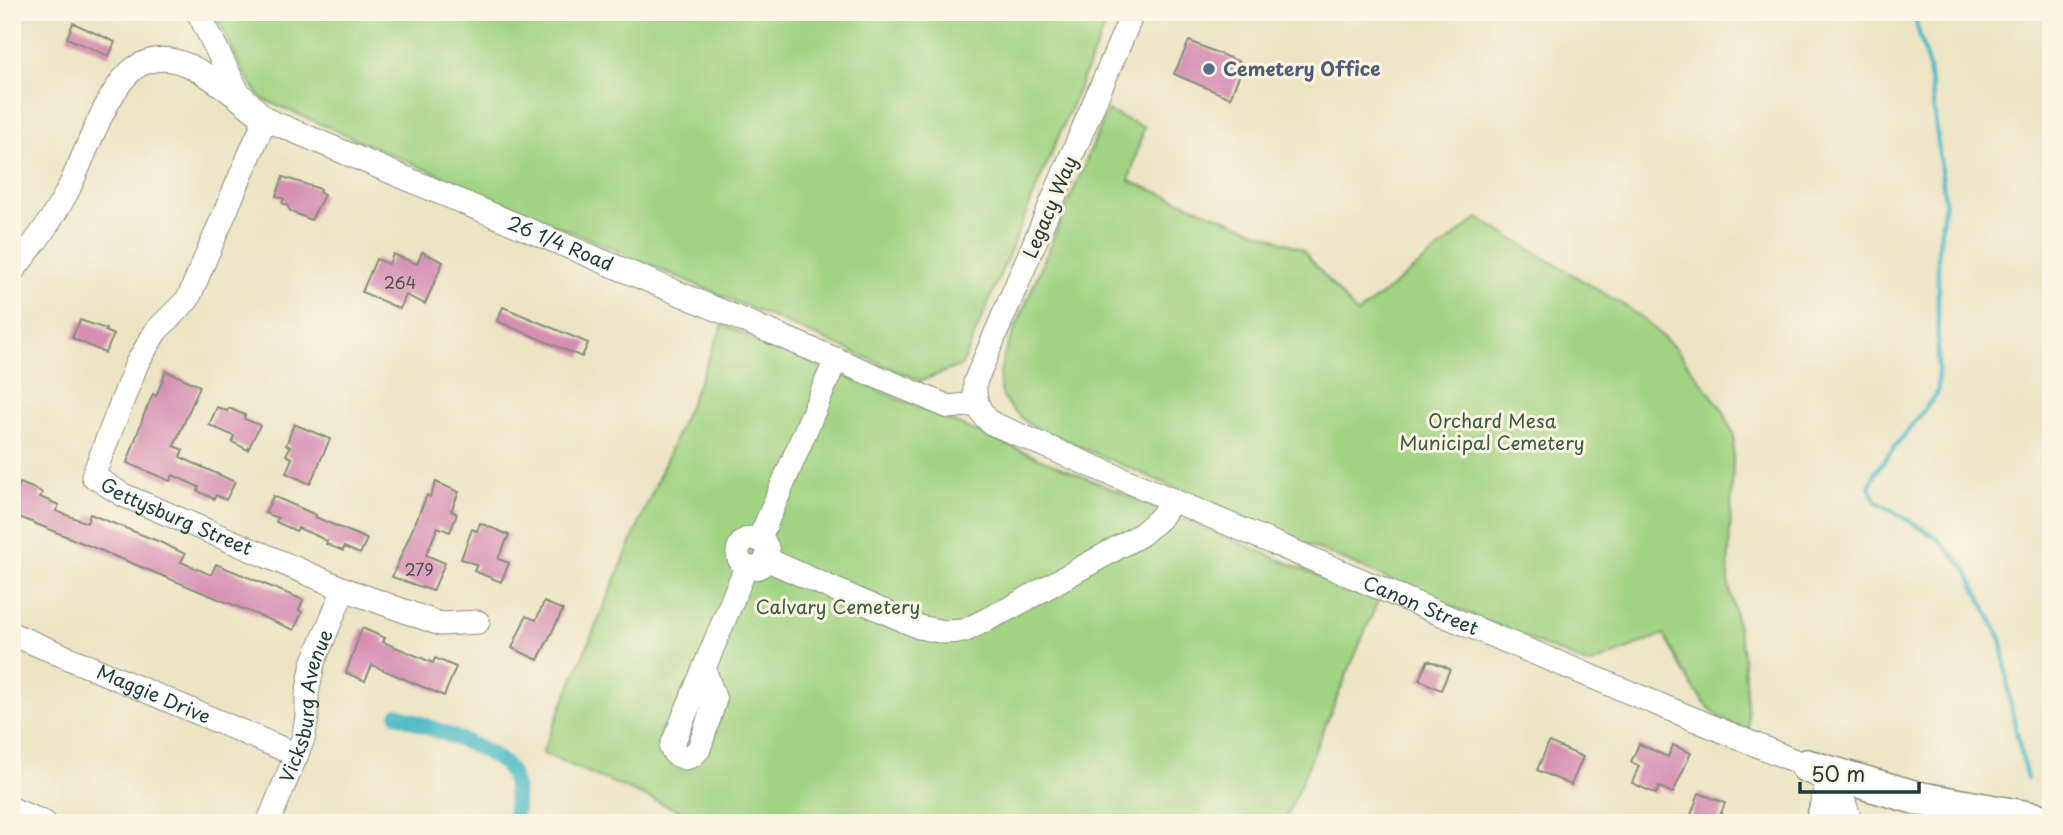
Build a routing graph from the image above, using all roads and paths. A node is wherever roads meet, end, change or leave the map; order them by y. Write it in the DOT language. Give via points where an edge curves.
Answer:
graph roads {
  1 [pos="198,12"];
  2 [pos="1133,12"];
  3 [pos="265,119"];
  4 [pos="12,272"];
  5 [pos="836,359"];
  6 [pos="976,404"];
  7 [pos="1173,500"];
  8 [pos="757,555"];
  9 [pos="344,589"];
  10 [pos="478,622"];
  11 [pos="12,634"];
  12 [pos="704,668"];
  13 [pos="297,755"];
  14 [pos="1807,766"];
  15 [pos="1832,787"];
  16 [pos="12,809"];
  17 [pos="2045,820"];
  18 [pos="45,823"];
  19 [pos="268,823"];
  20 [pos="1822,823"];
  21 [pos="1851,823"];
  22 [pos="2003,823"];
  1 -- 3 [label="street, 26 1/4 Road" via="238,92"];
  2 -- 6 [label="street, Legacy Way" via="975,382"];
  3 -- 4 [label="street" via="195,68 157,60 134,68 116,90 67,192"];
  3 -- 5 [label="street, 26 1/4 Road"];
  3 -- 9 [label="street, Gettysburg Street" via="188,299 156,331 137,363 93,476 123,495"];
  5 -- 6 [label="street, 26 1/4 Road" via="949,407"];
  5 -- 8 [label="street"];
  6 -- 7 [label="street, Canon Street" via="991,423"];
  7 -- 8 [label="street" via="1142,534 964,631 919,627"];
  7 -- 14 [label="street, Canon Street"];
  8 -- 12 [label="street"];
  9 -- 10 [label="street, Gettysburg Street" via="440,624"];
  9 -- 13 [label="street, Vicksburg Avenue" via="313,663 307,718"];
  11 -- 13 [label="street, Maggie Drive"];
  13 -- 19 [label="street, Vicksburg Avenue"];
  14 -- 15 [label="street, Canon Street"];
  14 -- 17 [label="highway" via="1917,798"];
  15 -- 20 [label="highway"];
  15 -- 21 [label="street, Canon Street" via="1843,799"];
  16 -- 18 [label="street"];
  17 -- 22 [label="highway"];
}
